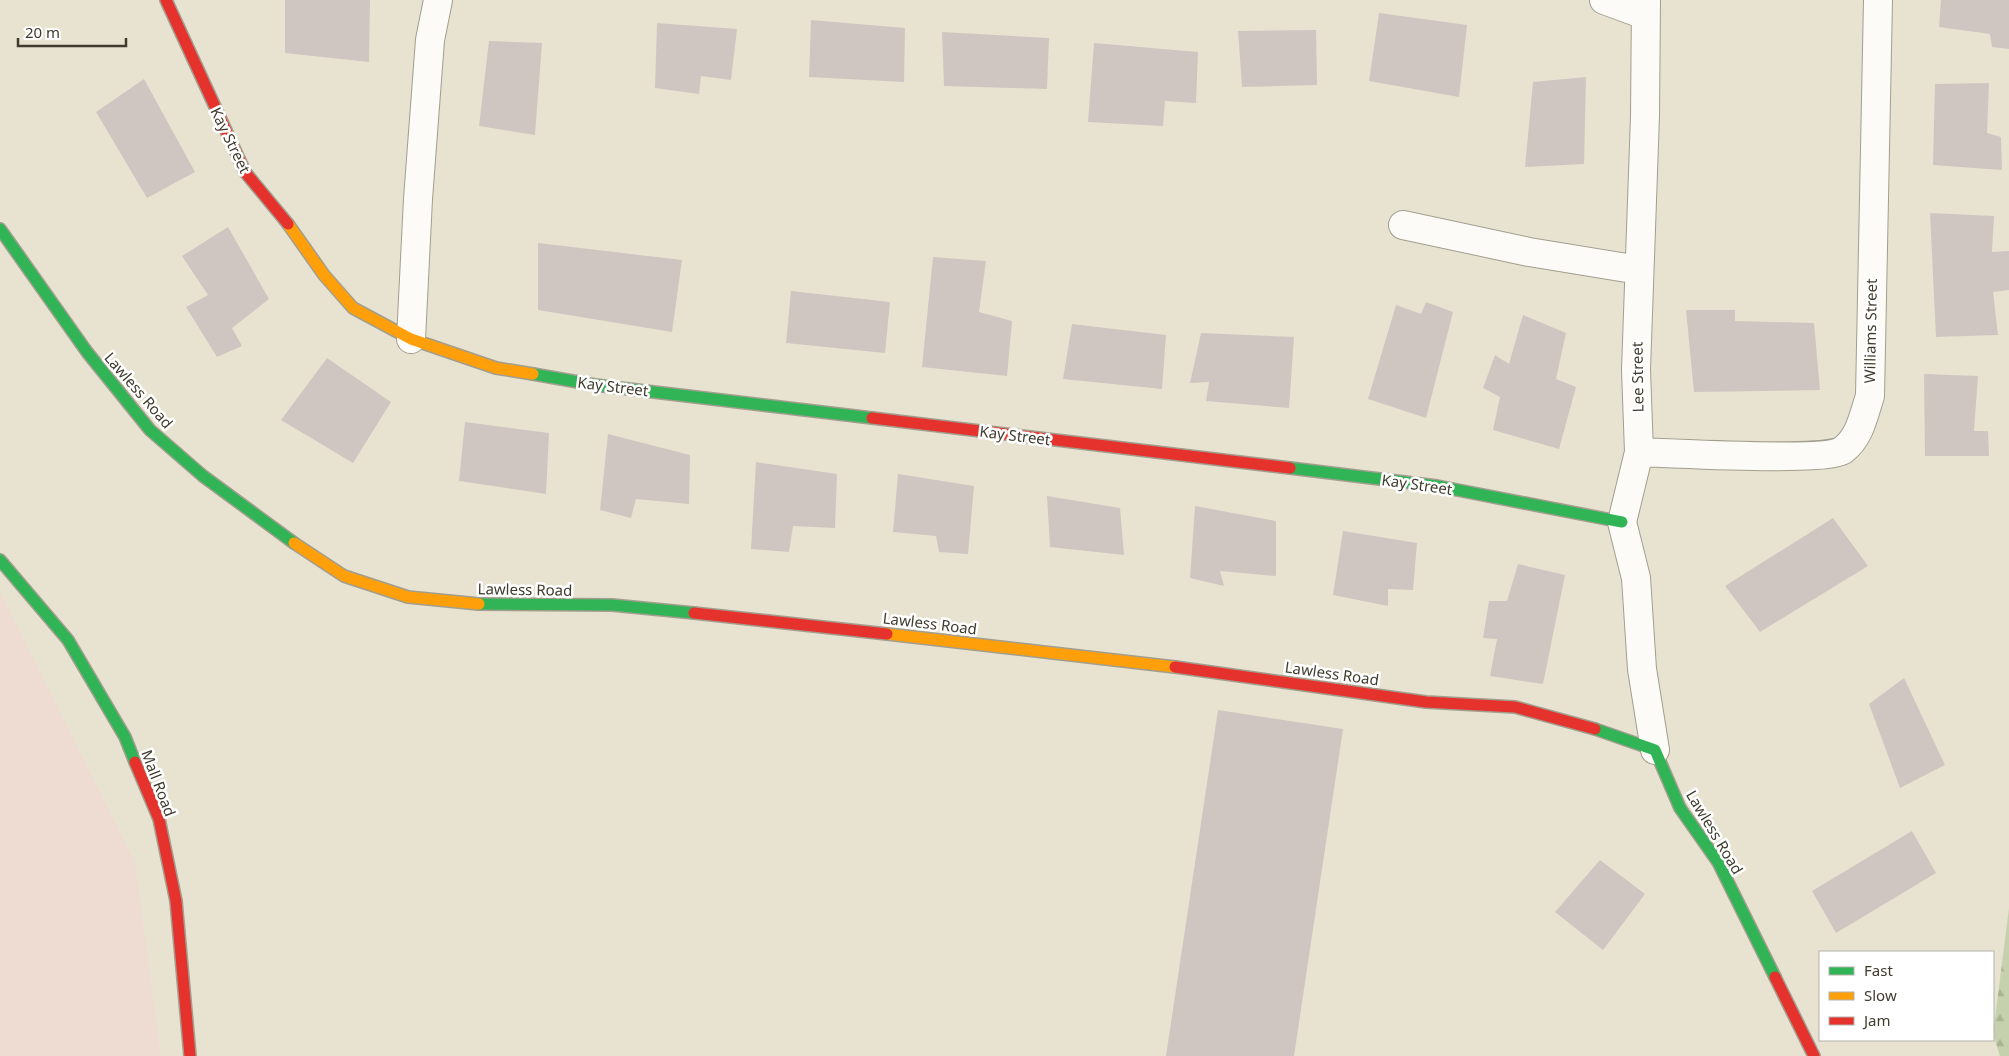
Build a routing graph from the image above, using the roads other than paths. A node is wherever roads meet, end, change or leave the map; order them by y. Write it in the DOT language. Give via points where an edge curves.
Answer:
graph roads {
  1 [pos="166,0"];
  2 [pos="438,0"];
  3 [pos="1604,0"];
  4 [pos="1878,0"];
  5 [pos="1645,7"];
  6 [pos="1403,225"];
  7 [pos="0,229"];
  8 [pos="1639,270"];
  9 [pos="411,340"];
  10 [pos="1639,452"];
  11 [pos="1622,522"];
  12 [pos="0,560"];
  13 [pos="1655,750"];
  14 [pos="190,1056"];
  15 [pos="1814,1056"];
  1 -- 9 [label="street, Kay Street" via="245,172 353,308"];
  2 -- 9 [label="street" via="429,50"];
  3 -- 5 [label="street"];
  4 -- 10 [label="street, Williams Street" via="1870,396 1856,438 1840,452 1709,456"];
  5 -- 8 [label="street, Lee Street"];
  6 -- 8 [label="street" via="1529,252"];
  7 -- 13 [label="street, Lawless Road" via="87,352 150,430 204,476 344,576 408,597 495,605 612,605 776,621 1204,670 1426,702 1515,707 1570,721"];
  8 -- 10 [label="street, Lee Street" via="1636,370"];
  9 -- 11 [label="street, Kay Street" via="496,368 595,385 1437,486"];
  10 -- 11 [label="street, Lee Street"];
  11 -- 13 [label="street, Lee Street" via="1636,578 1642,669"];
  12 -- 14 [label="street, Mall Road" via="68,640 125,737 159,819 176,901"];
  13 -- 15 [label="street, Lawless Road" via="1680,808 1718,862"];
}
